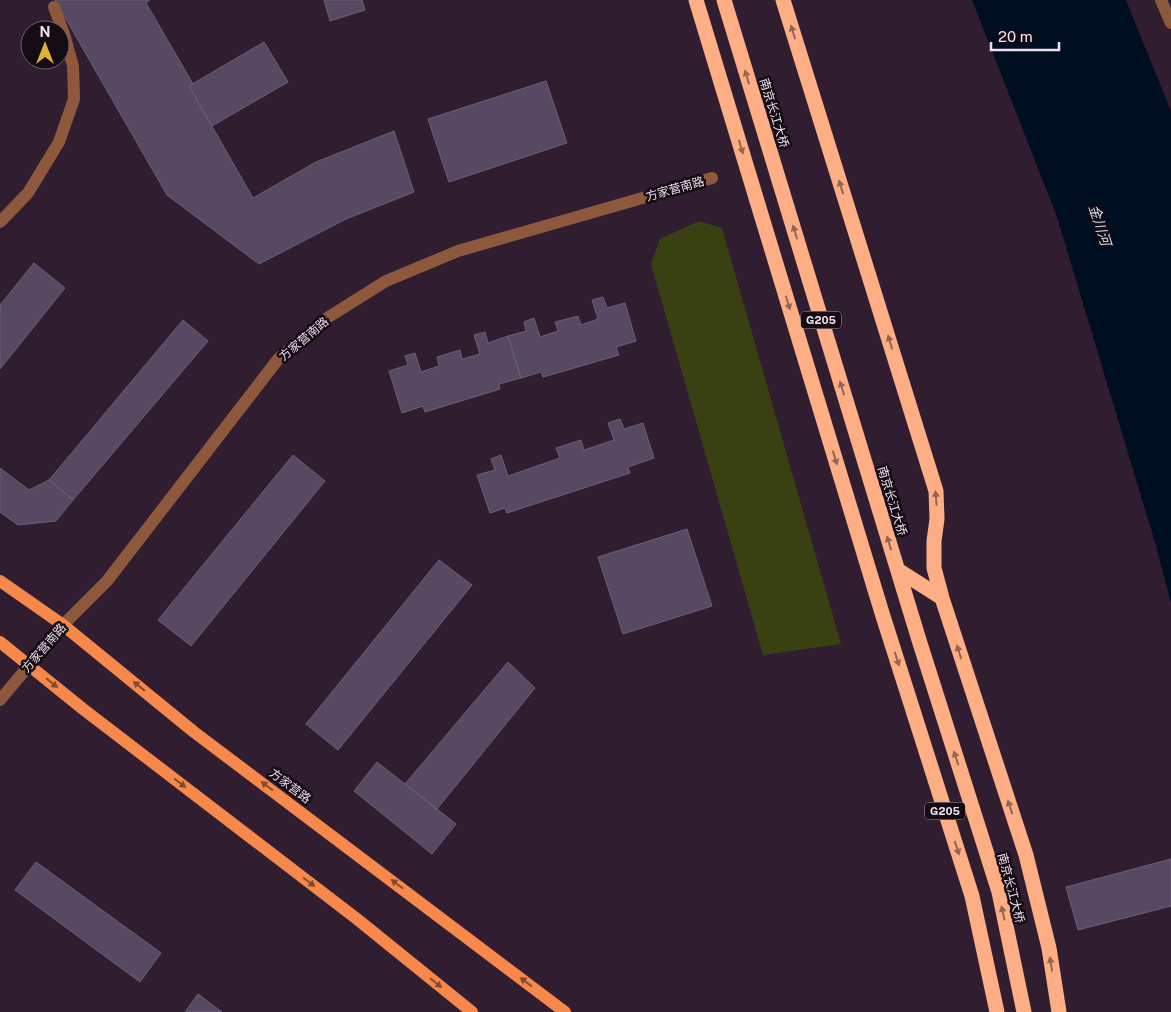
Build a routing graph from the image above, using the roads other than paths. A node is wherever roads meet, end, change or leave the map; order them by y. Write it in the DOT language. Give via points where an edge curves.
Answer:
graph roads {
  1 [pos="696,0"];
  2 [pos="724,0"];
  3 [pos="783,0"];
  4 [pos="1161,0"];
  5 [pos="54,7"];
  6 [pos="1171,23"];
  7 [pos="712,178"];
  8 [pos="0,222"];
  9 [pos="898,570"];
  10 [pos="0,581"];
  11 [pos="942,598"];
  12 [pos="63,625"];
  13 [pos="0,642"];
  14 [pos="30,665"];
  15 [pos="0,700"];
  16 [pos="472,1012"];
  17 [pos="565,1012"];
  18 [pos="996,1012"];
  19 [pos="1024,1012"];
  20 [pos="1059,1012"];
  1 -- 18 [label="highway, G205, one-way" via="882,613 972,896"];
  9 -- 2 [label="highway, 南京长江大桥 / G205, one-way"];
  11 -- 3 [label="highway, one-way" via="934,568 936,492"];
  4 -- 6 [label="street"];
  5 -- 8 [label="street" via="73,66 74,99 59,142 28,193"];
  7 -- 12 [label="street, 方家营南路" via="458,251 386,281 327,318 279,358 107,581"];
  9 -- 11 [label="highway"];
  19 -- 9 [label="highway, 南京长江大桥 / G205, one-way" via="999,892"];
  10 -- 12 [label="main road, 方家营路"];
  20 -- 11 [label="highway, one-way" via="1026,855"];
  12 -- 14 [label="street, 方家营南路"];
  17 -- 12 [label="main road, 方家营路, one-way" via="194,732"];
  13 -- 14 [label="main road"];
  14 -- 15 [label="street, 方家营南路"];
  14 -- 16 [label="main road, one-way"];
}
